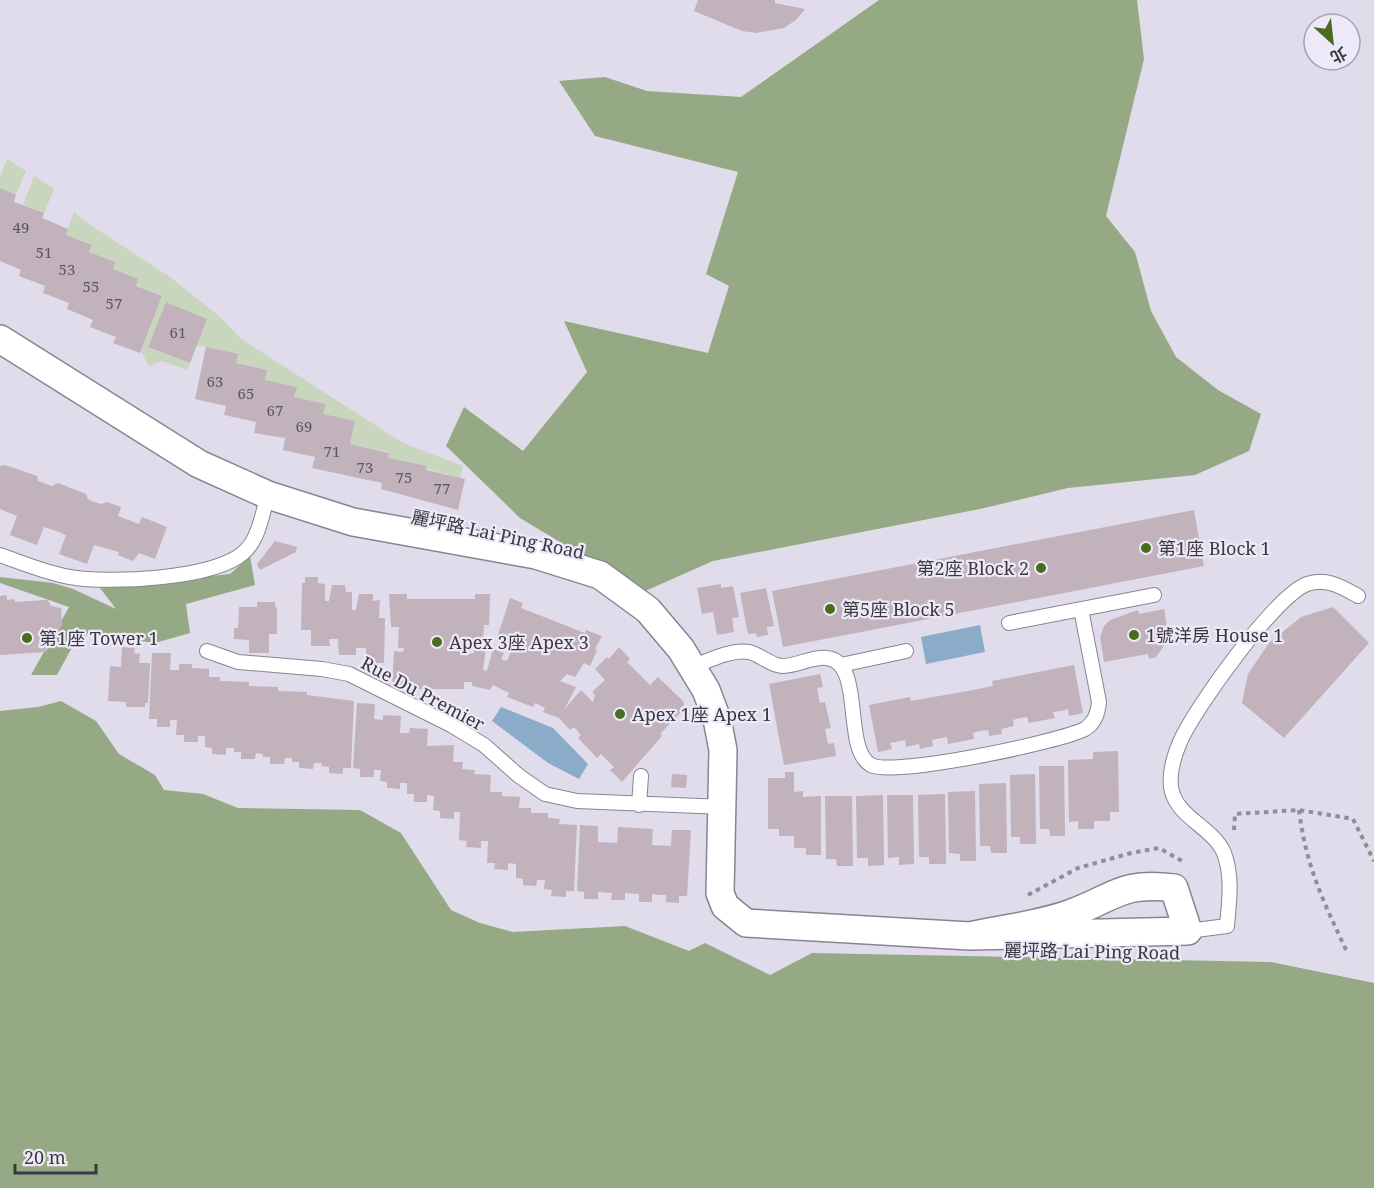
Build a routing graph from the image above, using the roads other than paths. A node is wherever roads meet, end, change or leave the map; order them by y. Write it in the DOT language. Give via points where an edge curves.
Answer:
graph roads {
  1 [pos="0,339"];
  2 [pos="268,495"];
  3 [pos="0,555"];
  4 [pos="1154,595"];
  5 [pos="1358,596"];
  6 [pos="1081,609"];
  7 [pos="1009,623"];
  8 [pos="207,651"];
  9 [pos="906,651"];
  10 [pos="841,665"];
  11 [pos="692,667"];
  12 [pos="640,776"];
  13 [pos="639,805"];
  14 [pos="714,808"];
  15 [pos="1188,931"];
  16 [pos="970,936"];
  1 -- 2 [label="street, 麗坪路 Lai Ping Road" via="199,464"];
  2 -- 3 [label="lane" via="257,533 244,553 224,566 102,581 69,577"];
  2 -- 11 [label="street, 麗坪路 Lai Ping Road" via="353,522 536,555 600,575 648,610"];
  4 -- 6 [label="lane"];
  5 -- 15 [label="lane" via="1333,582 1307,584 1276,606 1231,664 1180,741 1171,769 1171,788 1177,804 1223,853 1230,883 1227,926"];
  6 -- 7 [label="lane"];
  6 -- 10 [label="lane" via="1098,712 1087,728 1016,747 912,767 871,765 861,754"];
  8 -- 13 [label="lane, Rue Du Premier" via="238,662 349,674 484,745 546,794 577,801"];
  9 -- 10 [label="lane"];
  10 -- 11 [label="lane" via="826,657 782,666 748,652"];
  11 -- 14 [label="street, 麗坪路 Lai Ping Road" via="717,719 723,750"];
  12 -- 13 [label="lane"];
  13 -- 14 [label="lane, Rue Du Premier"];
  14 -- 16 [label="street, 麗坪路 Lai Ping Road" via="720,893 725,906 746,923"];
  15 -- 16 [label="street, 麗坪路 Lai Ping Road"];
  15 -- 16 [label="street, 麗坪路 Lai Ping Road" via="1174,888 1150,885 1118,890 1069,914"];
}
